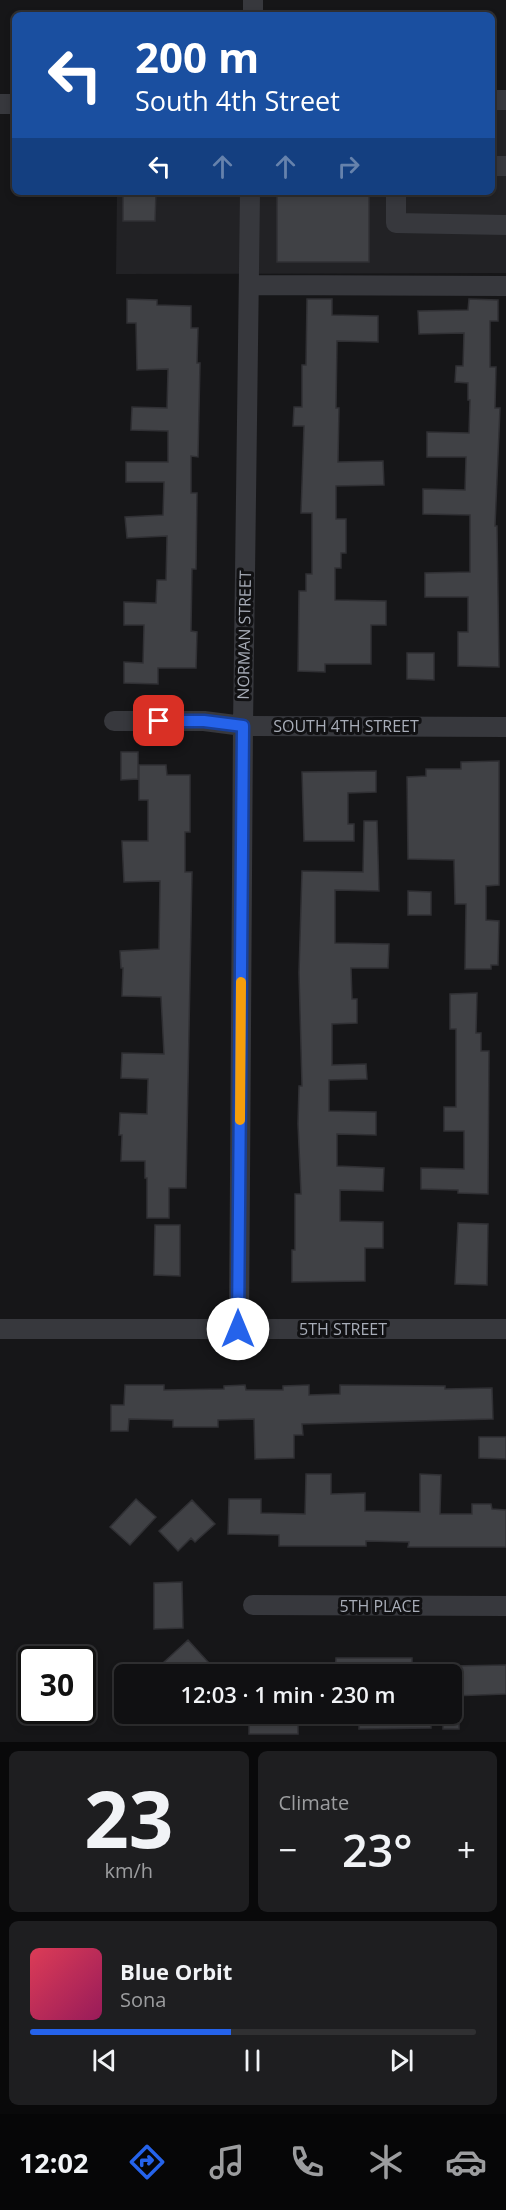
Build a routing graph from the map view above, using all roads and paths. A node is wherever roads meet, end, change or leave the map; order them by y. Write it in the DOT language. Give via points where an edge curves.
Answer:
graph roads {
  1 [pos="250,195"];
  2 [pos="396,195"];
  3 [pos="506,225"];
  4 [pos="249,285"];
  5 [pos="506,286"];
  6 [pos="114,721"];
  7 [pos="243,726"];
  8 [pos="506,727"];
  9 [pos="0,1329"];
  10 [pos="238,1329"];
  11 [pos="506,1329"];
  12 [pos="253,1605"];
  13 [pos="506,1606"];
  1 -- 4 [label="street, NORMAN STREET"];
  2 -- 3 [label="street" via="396,223"];
  4 -- 5 [label="street"];
  4 -- 7 [label="street, NORMAN STREET"];
  6 -- 7 [label="street, SOUTH 4TH STREET" via="204,721"];
  7 -- 8 [label="street, SOUTH 4TH STREET"];
  7 -- 10 [label="street, NORMAN STREET"];
  9 -- 10 [label="street, 5TH STREET"];
  10 -- 11 [label="street, 5TH STREET"];
  12 -- 13 [label="street, 5TH PLACE"];
}
